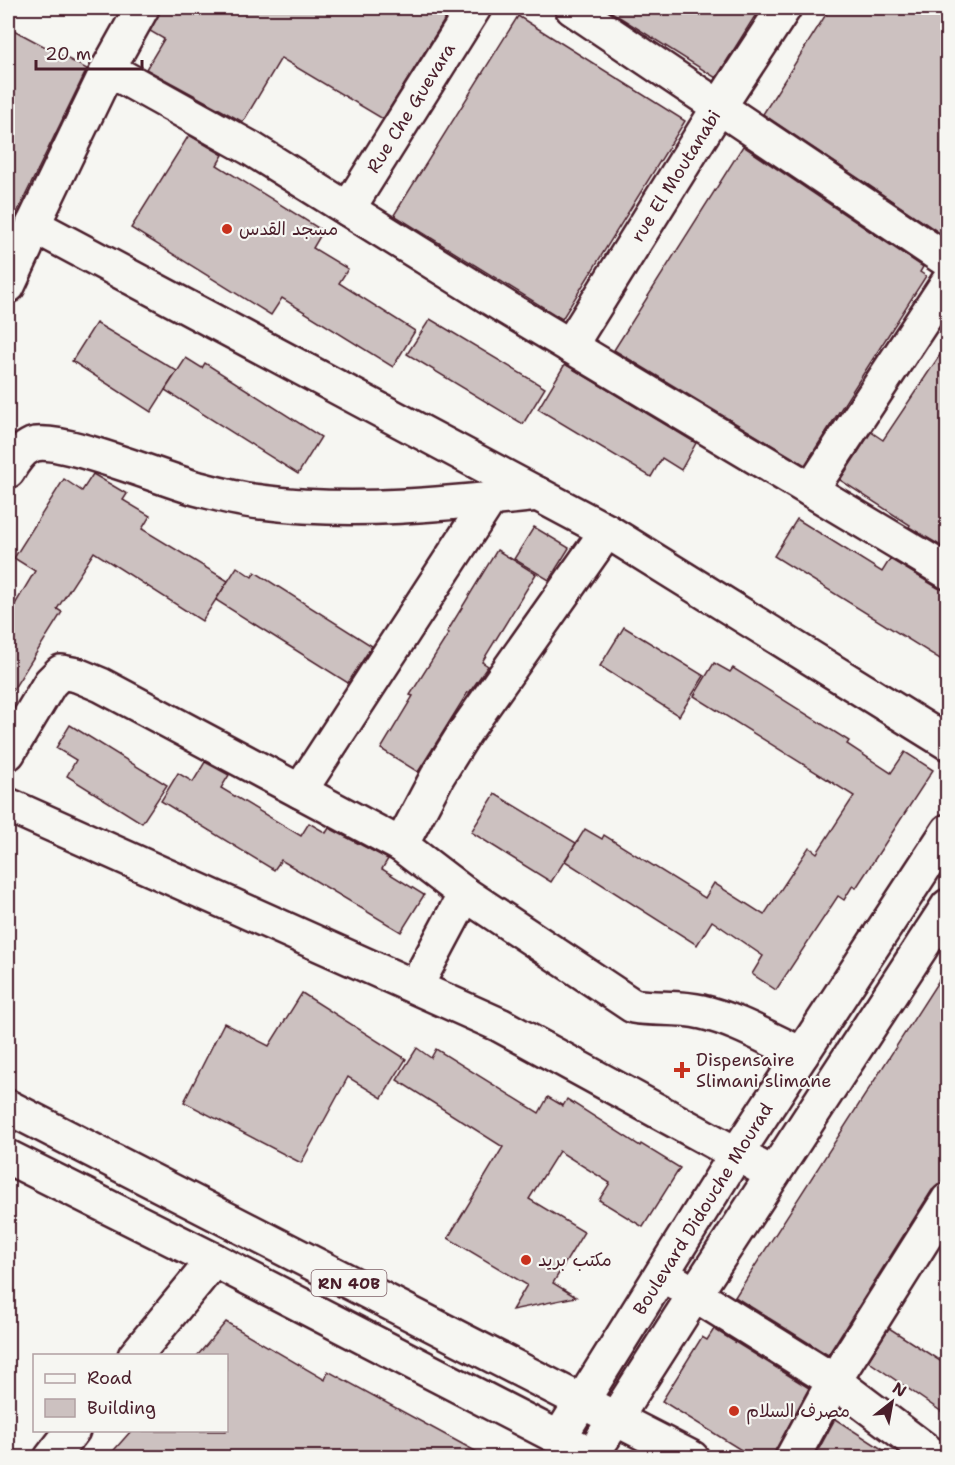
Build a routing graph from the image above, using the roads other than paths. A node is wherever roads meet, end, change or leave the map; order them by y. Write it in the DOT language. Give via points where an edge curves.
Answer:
graph roads {
  1 [pos="142,8"];
  2 [pos="474,8"];
  3 [pos="572,8"];
  4 [pos="784,8"];
  5 [pos="108,69"];
  6 [pos="719,107"];
  7 [pos="348,209"];
  8 [pos="22,237"];
  9 [pos="948,261"];
  10 [pos="948,282"];
  11 [pos="8,286"];
  12 [pos="570,346"];
  13 [pos="8,471"];
  14 [pos="811,490"];
  15 [pos="538,494"];
  16 [pos="490,499"];
  17 [pos="607,531"];
  18 [pos="948,572"];
  19 [pos="948,743"];
  20 [pos="8,753"];
  21 [pos="300,791"];
  22 [pos="8,805"];
  23 [pos="948,831"];
  24 [pos="401,845"];
  25 [pos="465,894"];
  26 [pos="948,906"];
  27 [pos="416,986"];
  28 [pos="802,1054"];
  29 [pos="8,1107"];
  30 [pos="737,1153"];
  31 [pos="8,1157"];
  32 [pos="773,1174"];
  33 [pos="948,1200"];
  34 [pos="214,1260"];
  35 [pos="662,1274"];
  36 [pos="695,1294"];
  37 [pos="137,1354"];
  38 [pos="834,1381"];
  39 [pos="582,1403"];
  40 [pos="615,1419"];
  41 [pos="72,1432"];
  42 [pos="559,1438"];
  43 [pos="596,1456"];
  44 [pos="51,1458"];
  45 [pos="692,1458"];
  46 [pos="792,1458"];
  47 [pos="936,1458"];
  1 -- 5 [label="street"];
  2 -- 7 [label="street, Rue Che Guevara"];
  3 -- 6 [label="street"];
  4 -- 6 [label="street, rue El Moutanabi"];
  5 -- 7 [label="street" via="250,148"];
  5 -- 8 [label="street"];
  6 -- 9 [label="street"];
  6 -- 12 [label="street, rue El Moutanabi"];
  7 -- 12 [label="street"];
  8 -- 11 [label="street"];
  8 -- 15 [label="street"];
  10 -- 14 [label="street"];
  12 -- 14 [label="street"];
  13 -- 16 [label="street" via="16,458 33,445 49,444 81,450 197,488 260,502 321,507"];
  14 -- 18 [label="street"];
  15 -- 16 [label="street"];
  15 -- 17 [label="street"];
  16 -- 21 [label="street"];
  17 -- 19 [label="street"];
  17 -- 24 [label="street" via="465,732"];
  20 -- 21 [label="street" via="50,683 61,672 101,685"];
  21 -- 24 [label="street"];
  22 -- 27 [label="street"];
  23 -- 28 [label="street, Boulevard Didouche Mourad"];
  24 -- 25 [label="street"];
  25 -- 27 [label="street"];
  25 -- 28 [label="street" via="633,1006 704,1012"];
  26 -- 32 [label="street, Boulevard Didouche Mourad"];
  27 -- 30 [label="street" via="500,1025"];
  28 -- 30 [label="street, Boulevard Didouche Mourad"];
  29 -- 39 [label="street, RN 40B"];
  30 -- 32 [label="street"];
  30 -- 35 [label="street, Boulevard Didouche Mourad"];
  31 -- 34 [label="street, RN 40B"];
  32 -- 36 [label="street, Boulevard Didouche Mourad"];
  33 -- 38 [label="street"];
  34 -- 37 [label="street"];
  34 -- 42 [label="street, RN 40B"];
  35 -- 36 [label="street"];
  35 -- 39 [label="street, Boulevard Didouche Mourad"];
  36 -- 38 [label="street"];
  36 -- 40 [label="street, Boulevard Didouche Mourad"];
  38 -- 46 [label="street"];
  38 -- 47 [label="street"];
  39 -- 40 [label="street, RN 40B"];
  39 -- 42 [label="street, Boulevard Didouche Mourad"];
  40 -- 43 [label="street, Boulevard Didouche Mourad"];
  40 -- 45 [label="street, RN 40B"];
  41 -- 44 [label="street"];
  42 -- 43 [label="street, RN 40B"];
}
